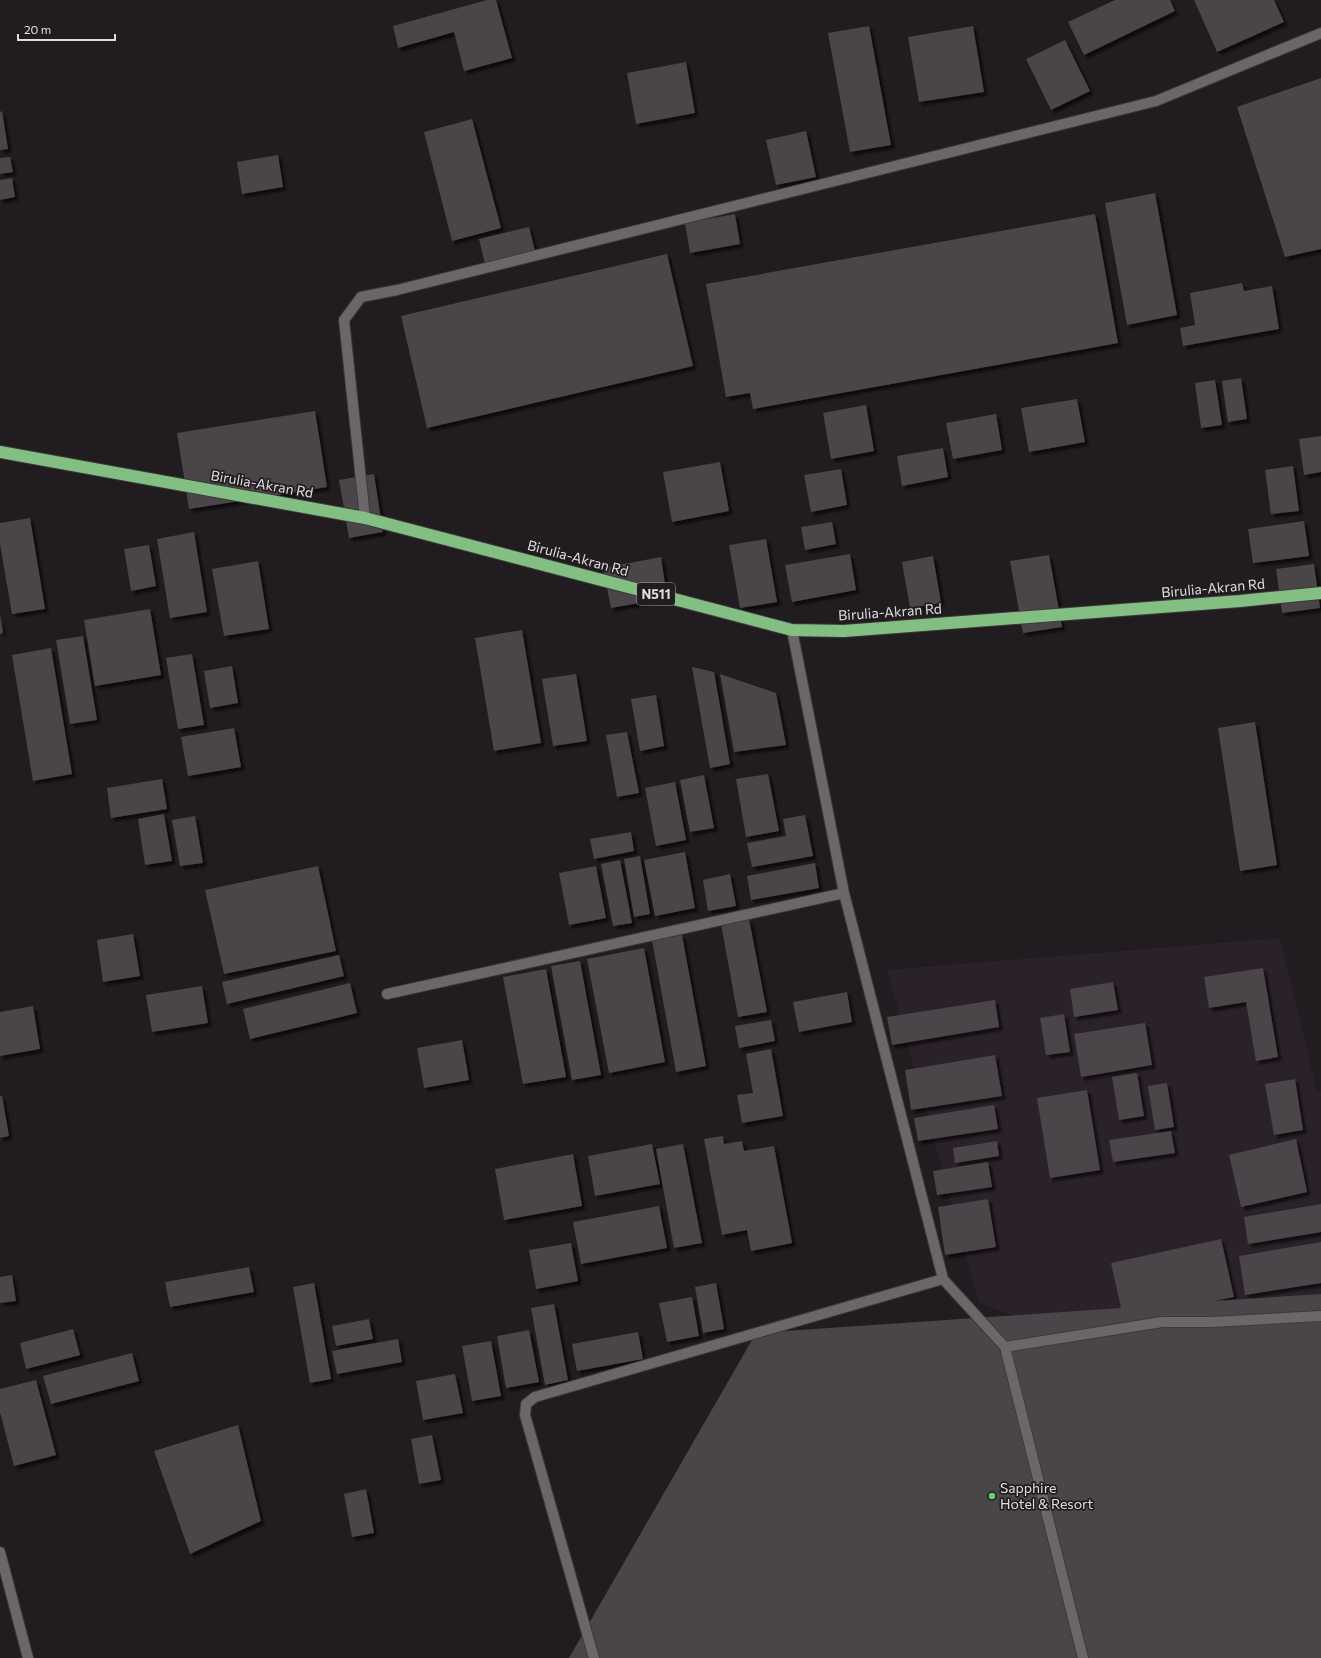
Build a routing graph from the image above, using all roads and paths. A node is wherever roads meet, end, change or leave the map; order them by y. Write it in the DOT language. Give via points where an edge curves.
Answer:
graph roads {
  1 [pos="1321,32"];
  2 [pos="0,452"];
  3 [pos="364,518"];
  4 [pos="1321,593"];
  5 [pos="792,630"];
  6 [pos="844,893"];
  7 [pos="387,994"];
  8 [pos="943,1279"];
  9 [pos="1321,1316"];
  10 [pos="1005,1347"];
  11 [pos="0,1552"];
  12 [pos="28,1658"];
  13 [pos="594,1658"];
  14 [pos="1083,1658"];
  1 -- 3 [label="street" via="1156,101 361,297 344,320"];
  2 -- 3 [label="highway, Birulia-Akran Rd / N511"];
  3 -- 5 [label="highway, Birulia-Akran Rd / N511"];
  4 -- 5 [label="highway, Birulia-Akran Rd / N511" via="844,631"];
  5 -- 6 [label="street"];
  6 -- 7 [label="street"];
  6 -- 8 [label="street"];
  8 -- 10 [label="street"];
  8 -- 13 [label="street" via="536,1397 526,1404 525,1415"];
  9 -- 10 [label="street" via="1162,1322"];
  10 -- 14 [label="street"];
  11 -- 12 [label="street"];
}
